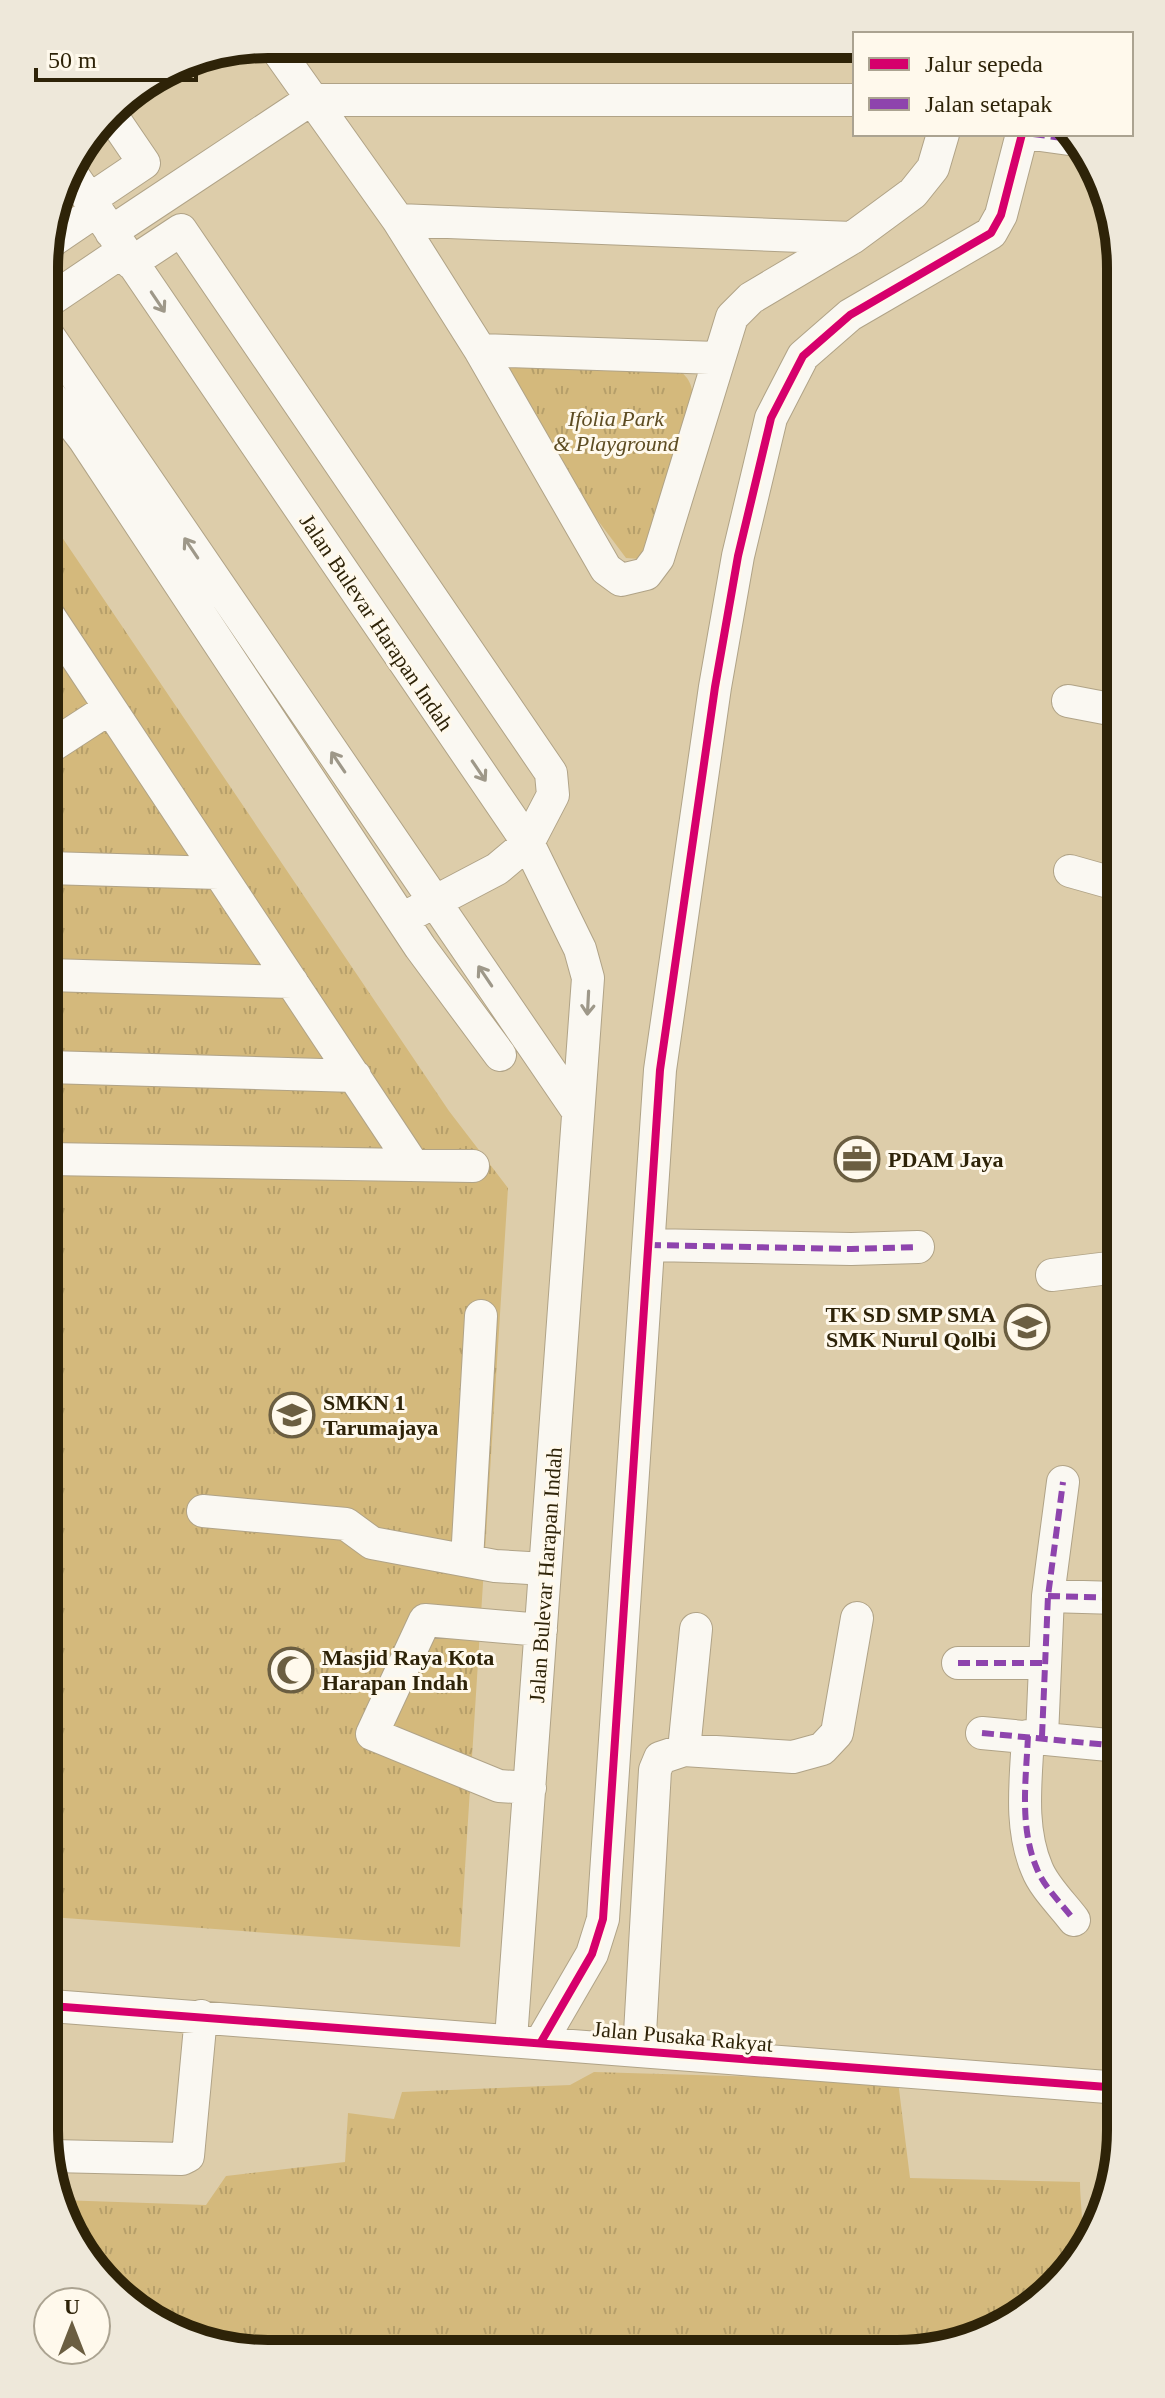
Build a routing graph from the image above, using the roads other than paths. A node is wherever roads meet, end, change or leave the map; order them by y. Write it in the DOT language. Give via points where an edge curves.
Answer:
graph roads {
  1 [pos="282,58"];
  2 [pos="310,100"];
  3 [pos="853,100"];
  4 [pos="116,122"];
  5 [pos="942,136"];
  6 [pos="1021,136"];
  7 [pos="77,182"];
  8 [pos="398,220"];
  9 [pos="110,231"];
  10 [pos="852,238"];
  11 [pos="60,242"];
  12 [pos="58,290"];
  13 [pos="480,350"];
  14 [pos="58,356"];
  15 [pos="717,358"];
  16 [pos="58,400"];
  17 [pos="95,431"];
  18 [pos="58,633"];
  19 [pos="1068,701"];
  20 [pos="110,708"];
  21 [pos="1107,708"];
  22 [pos="58,742"];
  23 [pos="528,843"];
  24 [pos="58,868"];
  25 [pos="1070,871"];
  26 [pos="219,873"];
  27 [pos="1107,881"];
  28 [pos="435,903"];
  29 [pos="402,919"];
  30 [pos="58,975"];
  31 [pos="292,982"];
  32 [pos="500,1055"];
  33 [pos="58,1067"];
  34 [pos="355,1076"];
  35 [pos="577,1110"];
  36 [pos="58,1159"];
  37 [pos="413,1165"];
  38 [pos="473,1166"];
  39 [pos="649,1245"];
  40 [pos="918,1247"];
  41 [pos="1107,1268"];
  42 [pos="1052,1275"];
  43 [pos="481,1316"];
  44 [pos="1063,1482"];
  45 [pos="203,1511"];
  46 [pos="467,1560"];
  47 [pos="545,1569"];
  48 [pos="1048,1596"];
  49 [pos="1107,1598"];
  50 [pos="857,1618"];
  51 [pos="696,1629"];
  52 [pos="541,1630"];
  53 [pos="958,1663"];
  54 [pos="1045,1663"];
  55 [pos="982,1733"];
  56 [pos="1035,1736"];
  57 [pos="1107,1745"];
  58 [pos="684,1750"];
  59 [pos="530,1788"];
  60 [pos="1074,1920"];
  61 [pos="58,2006"];
  62 [pos="201,2016"];
  63 [pos="526,2040"];
  64 [pos="639,2051"];
  65 [pos="1107,2087"];
  66 [pos="60,2156"];
  1 -- 2 [label="street"];
  2 -- 3 [label="street"];
  2 -- 8 [label="street"];
  2 -- 9 [label="street"];
  4 -- 9 [label="street" via="144,163"];
  5 -- 10 [label="street" via="933,168 923,181"];
  6 -- 39 [label="street" via="1001,215 991,233 850,315 803,356 771,418 738,556 715,687 660,1070"];
  7 -- 9 [label="street, Jalan Bulevar Harapan Indah"];
  8 -- 10 [label="street"];
  8 -- 13 [label="street"];
  9 -- 11 [label="street"];
  9 -- 12 [label="street"];
  9 -- 23 [label="street, Jalan Bulevar Harapan Indah, one-way"];
  9 -- 23 [label="street" via="181,230 190,243 547,766 554,789"];
  10 -- 15 [label="street" via="751,298 732,317"];
  13 -- 15 [label="street"];
  13 -- 15 [label="street" via="606,569 621,580 646,574 658,558"];
  14 -- 17 [label="street"];
  16 -- 17 [label="street"];
  28 -- 17 [label="street, one-way"];
  17 -- 29 [label="street"];
  18 -- 20 [label="street"];
  19 -- 21 [label="street"];
  20 -- 22 [label="street"];
  20 -- 26 [label="street"];
  23 -- 28 [label="street" via="497,869"];
  23 -- 35 [label="street, Jalan Bulevar Harapan Indah, one-way" via="580,949 588,978"];
  24 -- 26 [label="street"];
  25 -- 27 [label="street"];
  26 -- 31 [label="street"];
  28 -- 29 [label="street"];
  35 -- 28 [label="street, one-way"];
  29 -- 32 [label="street"];
  30 -- 31 [label="street"];
  31 -- 34 [label="street"];
  33 -- 34 [label="street"];
  34 -- 37 [label="street"];
  35 -- 47 [label="street, Jalan Bulevar Harapan Indah"];
  36 -- 37 [label="street"];
  37 -- 38 [label="street"];
  39 -- 40 [label="street"];
  39 -- 63 [label="street" via="603,1919 592,1954"];
  41 -- 42 [label="street"];
  43 -- 46 [label="street"];
  44 -- 48 [label="street"];
  45 -- 46 [label="street" via="346,1524 372,1543"];
  46 -- 47 [label="street"];
  47 -- 52 [label="street, Jalan Bulevar Harapan Indah"];
  48 -- 49 [label="street"];
  48 -- 54 [label="street"];
  50 -- 58 [label="street" via="837,1733 822,1749 793,1757"];
  51 -- 58 [label="street"];
  52 -- 59 [label="street, Jalan Bulevar Harapan Indah"];
  52 -- 59 [label="street" via="425,1620 372,1734 499,1786"];
  53 -- 54 [label="street"];
  54 -- 56 [label="street"];
  55 -- 56 [label="street"];
  56 -- 57 [label="street"];
  56 -- 60 [label="street" via="1025,1802 1029,1843 1037,1871"];
  58 -- 64 [label="street" via="660,1758 655,1770"];
  59 -- 63 [label="street, Jalan Bulevar Harapan Indah" via="517,1982"];
  61 -- 62 [label="street, Jalan Pusaka Rakyat"];
  62 -- 63 [label="street, Jalan Pusaka Rakyat"];
  62 -- 66 [label="street" via="188,2156"];
  63 -- 64 [label="street, Jalan Pusaka Rakyat"];
  64 -- 65 [label="street, Jalan Pusaka Rakyat"];
}
